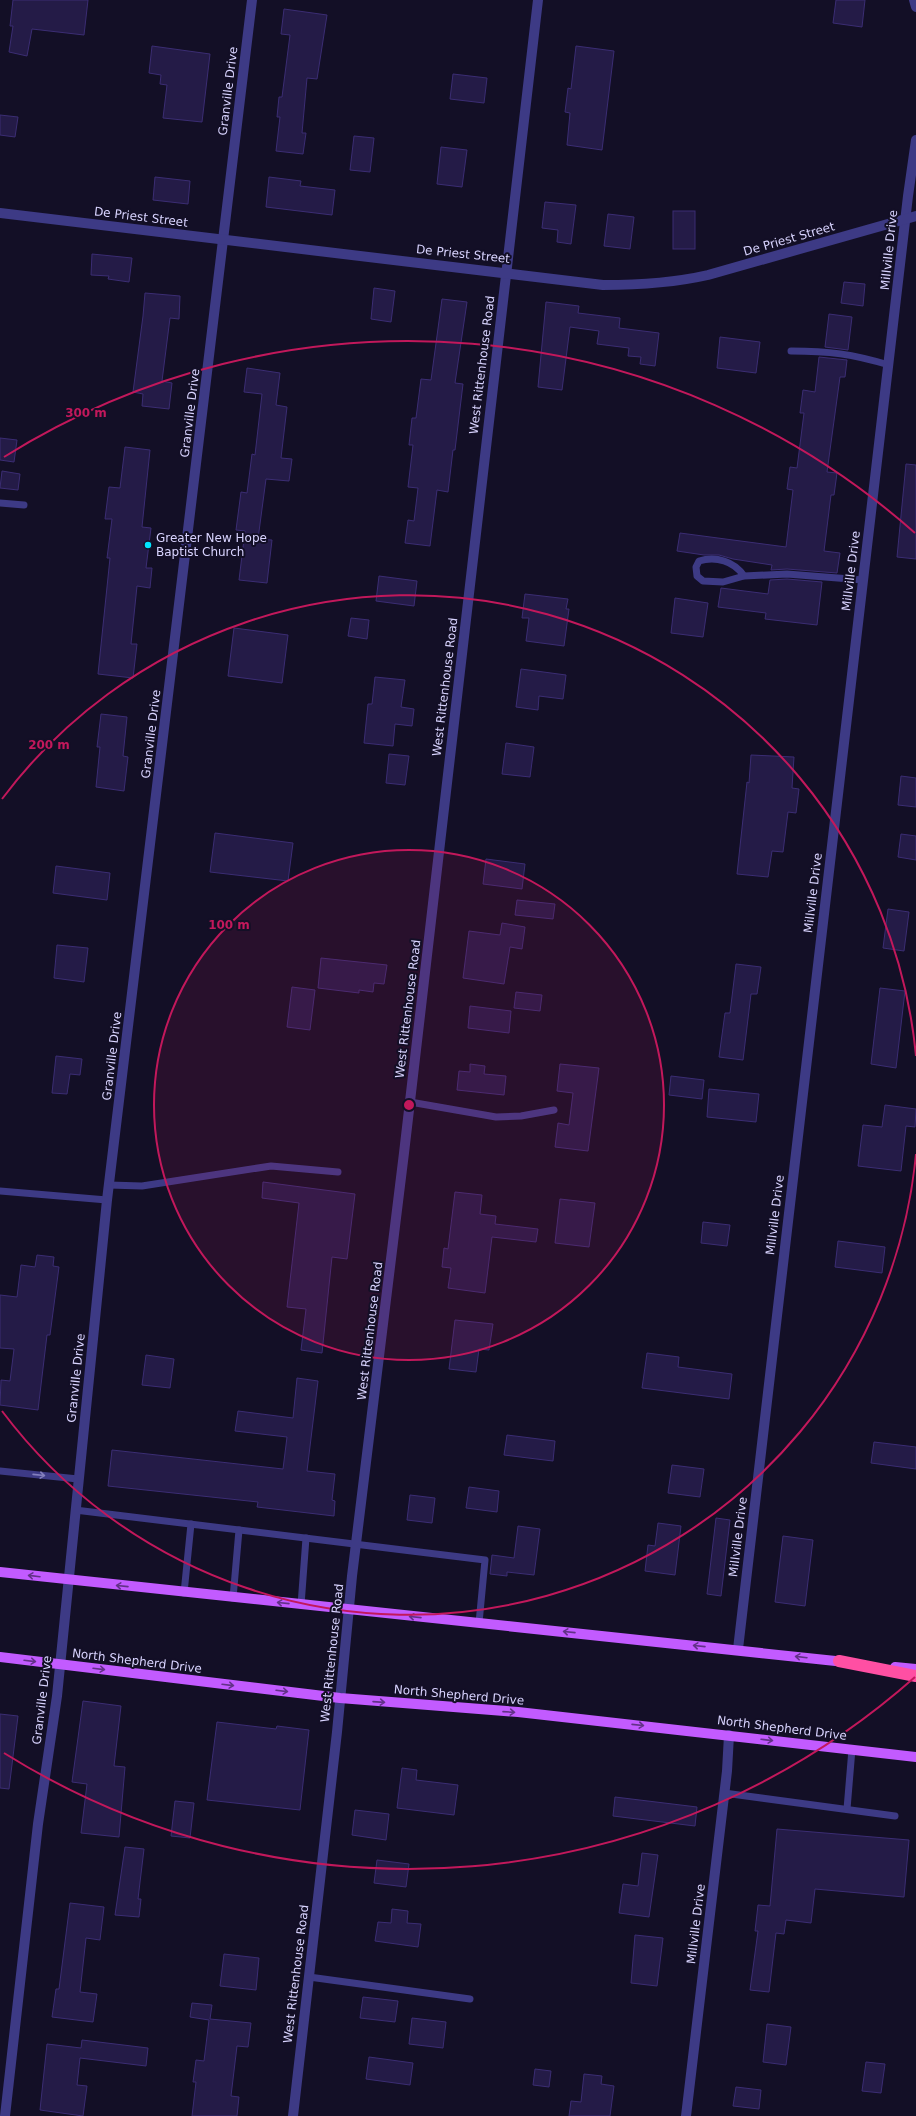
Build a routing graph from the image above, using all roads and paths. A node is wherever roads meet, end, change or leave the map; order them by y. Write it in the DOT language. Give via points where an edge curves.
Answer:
graph roads {
  1 [pos="252,0"];
  2 [pos="538,0"];
  3 [pos="914,0"];
  4 [pos="916,7"];
  5 [pos="916,140"];
  6 [pos="0,213"];
  7 [pos="916,216"];
  8 [pos="906,219"];
  9 [pos="224,240"];
  10 [pos="506,272"];
  11 [pos="791,351"];
  12 [pos="889,365"];
  13 [pos="0,503"];
  14 [pos="24,505"];
  15 [pos="744,576"];
  16 [pos="864,580"];
  17 [pos="410,1102"];
  18 [pos="554,1110"];
  19 [pos="338,1172"];
  20 [pos="109,1185"];
  21 [pos="0,1191"];
  22 [pos="107,1200"];
  23 [pos="0,1471"];
  24 [pos="78,1479"];
  25 [pos="75,1510"];
  26 [pos="191,1524"];
  27 [pos="240,1530"];
  28 [pos="306,1538"];
  29 [pos="357,1545"];
  30 [pos="0,1572"];
  31 [pos="68,1580"];
  32 [pos="184,1593"];
  33 [pos="233,1598"];
  34 [pos="301,1605"];
  35 [pos="349,1610"];
  36 [pos="479,1623"];
  37 [pos="738,1649"];
  38 [pos="0,1657"];
  39 [pos="839,1661"];
  40 [pos="60,1664"];
  41 [pos="916,1669"];
  42 [pos="916,1676"];
  43 [pos="340,1698"];
  44 [pos="729,1735"];
  45 [pos="852,1750"];
  46 [pos="916,1757"];
  47 [pos="724,1793"];
  48 [pos="847,1809"];
  49 [pos="895,1816"];
  50 [pos="309,1977"];
  51 [pos="470,1999"];
  52 [pos="5,2116"];
  53 [pos="293,2116"];
  54 [pos="686,2116"];
  1 -- 9 [label="street, Granville Drive"];
  2 -- 10 [label="street, West Rittenhouse Road"];
  3 -- 4 [label="street"];
  5 -- 8 [label="street, Millville Drive"];
  6 -- 9 [label="street, De Priest Street"];
  7 -- 8 [label="street, De Priest Street"];
  8 -- 10 [label="street, De Priest Street" via="682,281 647,285 603,285"];
  8 -- 12 [label="street, Millville Drive"];
  9 -- 10 [label="street, De Priest Street"];
  9 -- 20 [label="street, Granville Drive"];
  10 -- 17 [label="street, West Rittenhouse Road"];
  11 -- 12 [label="lane" via="857,355"];
  12 -- 16 [label="street, Millville Drive"];
  13 -- 14 [label="lane"];
  15 -- 15 [label="lane" via="723,582 703,581 697,576 696,567 699,561 708,558 720,560 733,564"];
  15 -- 16 [label="lane" via="787,574"];
  16 -- 37 [label="street, Millville Drive"];
  17 -- 18 [label="lane" via="496,1117 521,1116"];
  17 -- 29 [label="street, West Rittenhouse Road"];
  19 -- 20 [label="lane" via="271,1166 142,1186"];
  20 -- 22 [label="street, Granville Drive"];
  21 -- 22 [label="lane"];
  22 -- 24 [label="street, Granville Drive"];
  23 -- 24 [label="lane, one-way"];
  24 -- 25 [label="street, Granville Drive"];
  25 -- 26 [label="lane"];
  25 -- 31 [label="street, Granville Drive"];
  26 -- 27 [label="lane"];
  26 -- 32 [label="lane"];
  27 -- 28 [label="lane"];
  27 -- 33 [label="lane"];
  28 -- 29 [label="lane"];
  28 -- 34 [label="lane"];
  29 -- 35 [label="street, West Rittenhouse Road"];
  29 -- 36 [label="lane" via="485,1560"];
  31 -- 30 [label="main road, one-way"];
  32 -- 31 [label="main road, one-way"];
  31 -- 40 [label="street, Granville Drive"];
  32 -- 33 [label="main road"];
  34 -- 33 [label="main road, one-way"];
  34 -- 35 [label="main road"];
  36 -- 35 [label="main road, one-way"];
  35 -- 43 [label="street, West Rittenhouse Road"];
  37 -- 36 [label="main road, one-way"];
  39 -- 37 [label="main road, one-way"];
  38 -- 40 [label="main road, North Shepherd Drive, one-way"];
  39 -- 41 [label="main road"];
  39 -- 42 [label="highway"];
  40 -- 43 [label="main road, North Shepherd Drive, one-way"];
  40 -- 52 [label="street, Granville Drive" via="38,1824"];
  43 -- 44 [label="main road, North Shepherd Drive, one-way" via="518,1712"];
  43 -- 50 [label="street, West Rittenhouse Road"];
  44 -- 45 [label="main road, North Shepherd Drive, one-way"];
  44 -- 47 [label="street, Millville Drive"];
  45 -- 46 [label="main road, North Shepherd Drive"];
  45 -- 48 [label="lane"];
  47 -- 48 [label="lane"];
  47 -- 54 [label="street, Millville Drive"];
  48 -- 49 [label="lane"];
  50 -- 51 [label="lane"];
  50 -- 53 [label="street, West Rittenhouse Road"];
}
